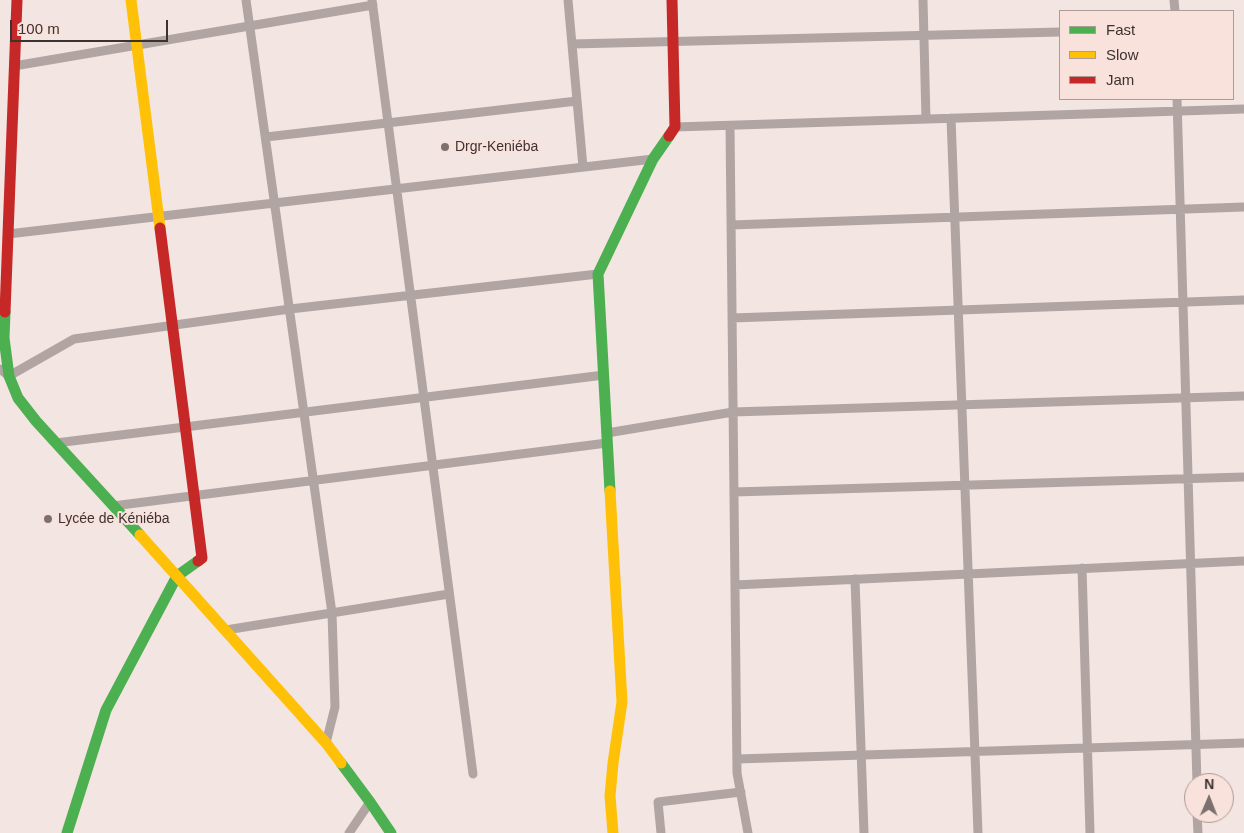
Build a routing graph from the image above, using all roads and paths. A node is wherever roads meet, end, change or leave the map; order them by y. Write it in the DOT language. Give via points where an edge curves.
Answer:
graph roads {
  1 [pos="17,0"];
  2 [pos="131,0"];
  3 [pos="246,0"];
  4 [pos="568,0"];
  5 [pos="672,0"];
  6 [pos="924,0"];
  7 [pos="372,2"];
  8 [pos="250,26"];
  9 [pos="1059,32"];
  10 [pos="924,35"];
  11 [pos="673,42"];
  12 [pos="572,44"];
  13 [pos="137,45"];
  14 [pos="14,66"];
  15 [pos="576,100"];
  16 [pos="1177,100"];
  17 [pos="1244,109"];
  18 [pos="1178,111"];
  19 [pos="951,118"];
  20 [pos="926,119"];
  21 [pos="388,123"];
  22 [pos="730,126"];
  23 [pos="675,127"];
  24 [pos="266,137"];
  25 [pos="654,158"];
  26 [pos="582,167"];
  27 [pos="397,189"];
  28 [pos="275,203"];
  29 [pos="1244,206"];
  30 [pos="1180,209"];
  31 [pos="159,217"];
  32 [pos="955,217"];
  33 [pos="731,225"];
  34 [pos="8,234"];
  35 [pos="598,274"];
  36 [pos="410,295"];
  37 [pos="1244,300"];
  38 [pos="1183,302"];
  39 [pos="290,309"];
  40 [pos="958,310"];
  41 [pos="732,318"];
  42 [pos="172,325"];
  43 [pos="4,372"];
  44 [pos="604,375"];
  45 [pos="1244,396"];
  46 [pos="424,398"];
  47 [pos="1186,398"];
  48 [pos="962,405"];
  49 [pos="733,412"];
  50 [pos="304,413"];
  51 [pos="186,427"];
  52 [pos="607,438"];
  53 [pos="56,443"];
  54 [pos="432,465"];
  55 [pos="1244,477"];
  56 [pos="1188,478"];
  57 [pos="314,480"];
  58 [pos="965,485"];
  59 [pos="734,492"];
  60 [pos="194,496"];
  61 [pos="113,506"];
  62 [pos="1244,560"];
  63 [pos="1190,563"];
  64 [pos="1082,568"];
  65 [pos="968,574"];
  66 [pos="177,576"];
  67 [pos="855,579"];
  68 [pos="735,585"];
  69 [pos="449,594"];
  70 [pos="332,613"];
  71 [pos="226,630"];
  72 [pos="1244,743"];
  73 [pos="326,744"];
  74 [pos="1195,744"];
  75 [pos="1088,748"];
  76 [pos="975,752"];
  77 [pos="861,755"];
  78 [pos="737,759"];
  79 [pos="1196,773"];
  80 [pos="473,774"];
  81 [pos="740,792"];
  82 [pos="370,802"];
  83 [pos="356,829"];
  84 [pos="67,833"];
  85 [pos="349,833"];
  86 [pos="391,833"];
  87 [pos="613,833"];
  88 [pos="661,833"];
  89 [pos="748,833"];
  90 [pos="864,833"];
  91 [pos="978,833"];
  92 [pos="1090,833"];
  1 -- 14 [label="street"];
  2 -- 13 [label="street"];
  3 -- 8 [label="street"];
  4 -- 12 [label="street"];
  5 -- 11 [label="street"];
  6 -- 10 [label="street"];
  7 -- 8 [label="street"];
  7 -- 21 [label="street"];
  8 -- 13 [label="street"];
  8 -- 24 [label="street"];
  9 -- 10 [label="street"];
  10 -- 11 [label="street"];
  10 -- 20 [label="street"];
  11 -- 12 [label="street"];
  11 -- 23 [label="street"];
  12 -- 15 [label="street"];
  13 -- 14 [label="street"];
  13 -- 31 [label="street"];
  14 -- 34 [label="street"];
  15 -- 21 [label="street"];
  15 -- 26 [label="street"];
  16 -- 18 [label="street"];
  17 -- 18 [label="street"];
  18 -- 19 [label="street"];
  18 -- 30 [label="street"];
  19 -- 20 [label="street"];
  19 -- 32 [label="street"];
  20 -- 22 [label="street"];
  21 -- 24 [label="street"];
  21 -- 27 [label="street"];
  22 -- 23 [label="street"];
  22 -- 33 [label="street"];
  23 -- 25 [label="street"];
  24 -- 28 [label="street"];
  25 -- 26 [label="street"];
  25 -- 35 [label="street"];
  26 -- 27 [label="street"];
  27 -- 28 [label="street"];
  27 -- 36 [label="street"];
  28 -- 31 [label="street"];
  28 -- 39 [label="street"];
  29 -- 30 [label="street"];
  30 -- 32 [label="street"];
  30 -- 38 [label="street"];
  31 -- 34 [label="street"];
  31 -- 42 [label="street"];
  32 -- 33 [label="street"];
  32 -- 40 [label="street"];
  33 -- 41 [label="street"];
  34 -- 43 [label="street"];
  35 -- 36 [label="street"];
  35 -- 44 [label="street"];
  36 -- 39 [label="street"];
  36 -- 46 [label="street"];
  37 -- 38 [label="street"];
  38 -- 40 [label="street"];
  38 -- 47 [label="street"];
  39 -- 42 [label="street"];
  39 -- 50 [label="street"];
  40 -- 41 [label="street"];
  40 -- 48 [label="street"];
  41 -- 49 [label="street"];
  42 -- 43 [label="street" via="74,339"];
  42 -- 51 [label="street"];
  43 -- 53 [label="street" via="18,398"];
  44 -- 46 [label="street"];
  44 -- 52 [label="street"];
  45 -- 47 [label="street"];
  46 -- 50 [label="street"];
  46 -- 54 [label="street"];
  47 -- 48 [label="street"];
  47 -- 56 [label="street"];
  48 -- 49 [label="street"];
  48 -- 58 [label="street"];
  49 -- 52 [label="street"];
  49 -- 59 [label="street"];
  50 -- 51 [label="street"];
  50 -- 57 [label="street"];
  51 -- 53 [label="street"];
  51 -- 60 [label="street"];
  52 -- 54 [label="street"];
  52 -- 87 [label="street" via="622,702 610,796"];
  53 -- 61 [label="street"];
  54 -- 57 [label="street"];
  54 -- 69 [label="street"];
  55 -- 56 [label="street"];
  56 -- 58 [label="street"];
  56 -- 63 [label="street"];
  57 -- 60 [label="street"];
  57 -- 70 [label="street"];
  58 -- 59 [label="street"];
  58 -- 65 [label="street"];
  59 -- 68 [label="street"];
  60 -- 61 [label="street"];
  60 -- 66 [label="street" via="202,558"];
  61 -- 66 [label="street"];
  62 -- 63 [label="street"];
  63 -- 64 [label="street"];
  63 -- 74 [label="street"];
  64 -- 65 [label="street"];
  64 -- 75 [label="street"];
  65 -- 67 [label="street"];
  65 -- 76 [label="street"];
  66 -- 71 [label="street"];
  66 -- 84 [label="street" via="106,710"];
  67 -- 68 [label="street"];
  67 -- 77 [label="street"];
  68 -- 78 [label="street"];
  69 -- 70 [label="street"];
  69 -- 80 [label="street"];
  70 -- 71 [label="street"];
  70 -- 73 [label="street" via="336,707"];
  71 -- 73 [label="street"];
  72 -- 74 [label="street"];
  73 -- 82 [label="street"];
  74 -- 75 [label="street"];
  74 -- 79 [label="street"];
  75 -- 76 [label="street"];
  75 -- 92 [label="street"];
  76 -- 77 [label="street"];
  76 -- 91 [label="street"];
  77 -- 78 [label="street"];
  77 -- 90 [label="street"];
  78 -- 81 [label="street"];
  81 -- 88 [label="street" via="658,802"];
  81 -- 89 [label="street"];
  82 -- 83 [label="street"];
  82 -- 86 [label="street"];
  83 -- 85 [label="street"];
}
